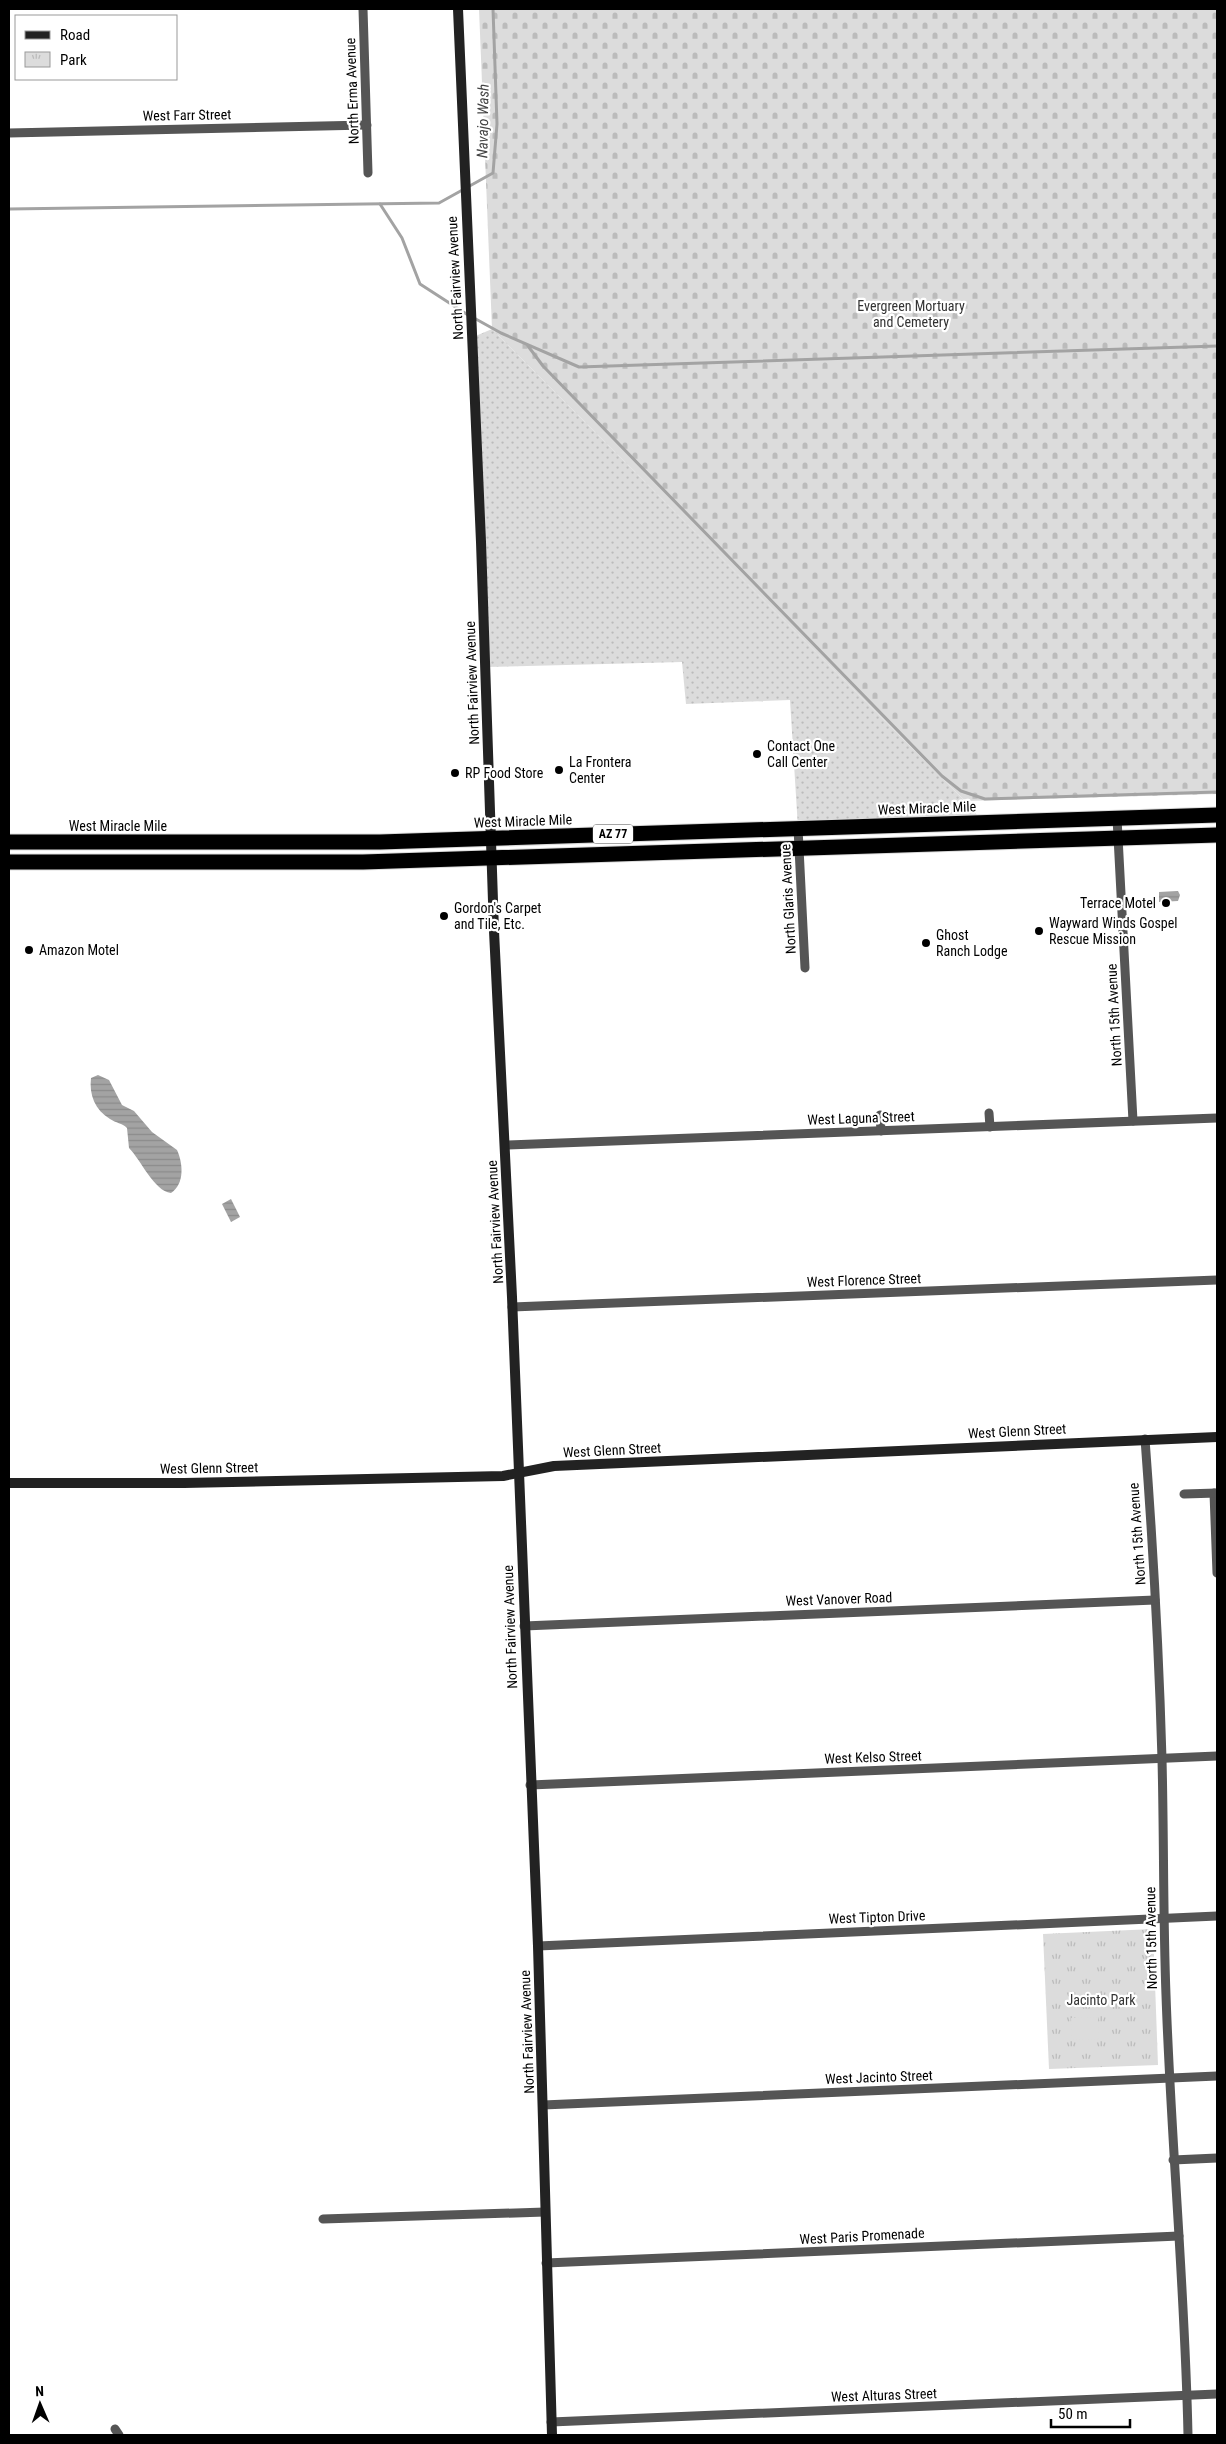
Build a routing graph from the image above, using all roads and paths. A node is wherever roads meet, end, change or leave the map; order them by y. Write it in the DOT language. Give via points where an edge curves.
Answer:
graph roads {
  1 [pos="363,9"];
  2 [pos="458,9"];
  3 [pos="367,125"];
  4 [pos="9,133"];
  5 [pos="368,173"];
  6 [pos="1217,815"];
  7 [pos="1117,818"];
  8 [pos="798,828"];
  9 [pos="1217,835"];
  10 [pos="491,838"];
  11 [pos="1118,838"];
  12 [pos="9,842"];
  13 [pos="172,842"];
  14 [pos="799,848"];
  15 [pos="492,858"];
  16 [pos="9,862"];
  17 [pos="45,862"];
  18 [pos="805,968"];
  19 [pos="989,1113"];
  20 [pos="880,1115"];
  21 [pos="1217,1118"];
  22 [pos="1133,1122"];
  23 [pos="990,1127"];
  24 [pos="881,1131"];
  25 [pos="505,1145"];
  26 [pos="1217,1280"];
  27 [pos="512,1307"];
  28 [pos="1217,1436"];
  29 [pos="1144,1439"];
  30 [pos="518,1471"];
  31 [pos="9,1483"];
  32 [pos="1216,1493"];
  33 [pos="1184,1494"];
  34 [pos="1217,1574"];
  35 [pos="1155,1600"];
  36 [pos="524,1626"];
  37 [pos="1217,1756"];
  38 [pos="1162,1758"];
  39 [pos="530,1785"];
  40 [pos="1217,1916"];
  41 [pos="1164,1919"];
  42 [pos="538,1946"];
  43 [pos="1217,2076"];
  44 [pos="1169,2079"];
  45 [pos="543,2104"];
  46 [pos="1217,2158"];
  47 [pos="1173,2160"];
  48 [pos="545,2212"];
  49 [pos="323,2219"];
  50 [pos="1179,2236"];
  51 [pos="546,2263"];
  52 [pos="1217,2394"];
  53 [pos="1187,2395"];
  54 [pos="551,2422"];
  55 [pos="552,2435"];
  56 [pos="1188,2435"];
  1 -- 3 [label="street, North Erma Avenue"];
  2 -- 10 [label="street, North Fairview Avenue"];
  3 -- 4 [label="street, West Farr Street"];
  3 -- 5 [label="street, North Erma Avenue"];
  6 -- 7 [label="highway, West Miracle Mile / AZ 77"];
  7 -- 8 [label="highway, West Miracle Mile / AZ 77"];
  7 -- 11 [label="street, North 15th Avenue"];
  8 -- 10 [label="highway, West Miracle Mile / AZ 77"];
  8 -- 14 [label="street, North Glaris Avenue"];
  9 -- 11 [label="highway, AZ 77"];
  10 -- 13 [label="highway, West Miracle Mile / AZ 77"];
  10 -- 15 [label="street, North Fairview Avenue"];
  11 -- 14 [label="highway, AZ 77"];
  11 -- 22 [label="street, North 15th Avenue"];
  12 -- 13 [label="highway, West Miracle Mile / AZ 77"];
  13 -- 17 [label="highway" via="168,850 155,854 55,855"];
  14 -- 15 [label="highway, AZ 77"];
  14 -- 18 [label="street, North Glaris Avenue"];
  15 -- 17 [label="highway, AZ 77" via="347,862"];
  15 -- 25 [label="street, North Fairview Avenue"];
  16 -- 17 [label="highway, AZ 77"];
  19 -- 23 [label="street"];
  20 -- 24 [label="street"];
  21 -- 22 [label="street, West Laguna Street"];
  22 -- 23 [label="street, West Laguna Street"];
  23 -- 24 [label="street, West Laguna Street"];
  24 -- 25 [label="street, West Laguna Street"];
  25 -- 27 [label="street, North Fairview Avenue"];
  26 -- 27 [label="street, West Florence Street"];
  27 -- 30 [label="street, North Fairview Avenue"];
  28 -- 29 [label="street, West Glenn Street"];
  29 -- 30 [label="street, West Glenn Street" via="563,1466"];
  29 -- 35 [label="street, North 15th Avenue"];
  30 -- 31 [label="street, West Glenn Street" via="503,1476 470,1477"];
  30 -- 36 [label="street, North Fairview Avenue"];
  32 -- 33 [label="street"];
  32 -- 34 [label="street"];
  35 -- 36 [label="street, West Vanover Road"];
  35 -- 38 [label="street, North 15th Avenue"];
  36 -- 39 [label="street, North Fairview Avenue"];
  37 -- 38 [label="street, West Kelso Street"];
  38 -- 39 [label="street, West Kelso Street"];
  38 -- 41 [label="street, North 15th Avenue"];
  39 -- 42 [label="street, North Fairview Avenue"];
  40 -- 41 [label="street, West Tipton Drive"];
  41 -- 42 [label="street, West Tipton Drive"];
  41 -- 44 [label="street, North 15th Avenue"];
  42 -- 45 [label="street, North Fairview Avenue"];
  43 -- 44 [label="street, West Jacinto Street"];
  44 -- 45 [label="street, West Jacinto Street"];
  44 -- 47 [label="street, North 15th Avenue"];
  45 -- 48 [label="street, North Fairview Avenue"];
  46 -- 47 [label="street"];
  47 -- 50 [label="street, North 15th Avenue"];
  48 -- 49 [label="street"];
  48 -- 51 [label="street, North Fairview Avenue"];
  50 -- 51 [label="street, West Paris Promenade"];
  50 -- 53 [label="street, North 15th Avenue"];
  51 -- 54 [label="street, North Fairview Avenue"];
  52 -- 53 [label="street, West Alturas Street"];
  53 -- 54 [label="street, West Alturas Street"];
  53 -- 56 [label="street, North 15th Avenue"];
  54 -- 55 [label="street, North Fairview Avenue"];
}
